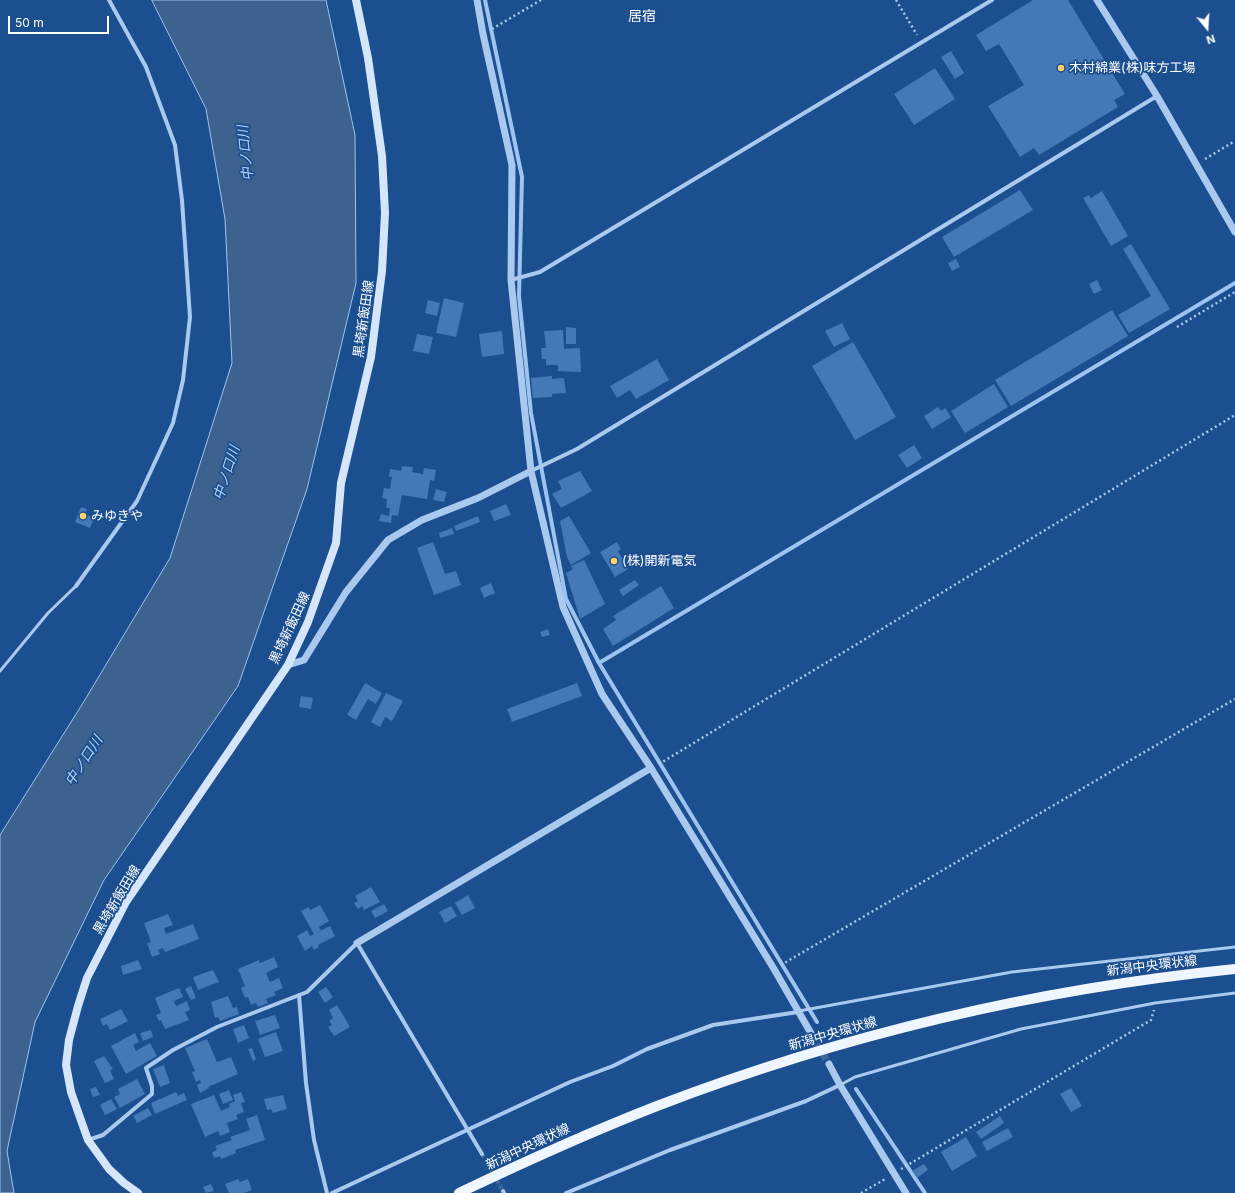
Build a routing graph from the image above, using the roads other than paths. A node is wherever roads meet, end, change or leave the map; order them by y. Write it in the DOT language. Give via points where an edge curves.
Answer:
graph roads {
  1 [pos="109,0"];
  2 [pos="356,0"];
  3 [pos="477,0"];
  4 [pos="992,0"];
  5 [pos="1097,0"];
  6 [pos="1157,96"];
  7 [pos="1235,232"];
  8 [pos="510,280"];
  9 [pos="531,471"];
  10 [pos="76,586"];
  11 [pos="288,665"];
  12 [pos="0,670"];
  13 [pos="651,768"];
  14 [pos="357,943"];
  15 [pos="1235,947"];
  16 [pos="1235,969"];
  17 [pos="1235,993"];
  18 [pos="299,996"];
  19 [pos="798,1012"];
  20 [pos="812,1035"];
  21 [pos="830,1064"];
  22 [pos="840,1085"];
  23 [pos="468,1131"];
  24 [pos="88,1140"];
  25 [pos="482,1154"];
  26 [pos="138,1193"];
  27 [pos="327,1193"];
  28 [pos="332,1193"];
  29 [pos="459,1193"];
  30 [pos="566,1193"];
  31 [pos="906,1193"];
  1 -- 10 [label="street" via="146,67 175,145 183,208 190,317 183,380 173,423 137,502"];
  2 -- 11 [label="main road, 黒埼新飯田線" via="368,58 382,156 385,213 382,271 371,357 341,483 336,543 308,622"];
  3 -- 8 [label="street" via="512,165"];
  4 -- 8 [label="street" via="540,272"];
  5 -- 6 [label="street"];
  6 -- 7 [label="street"];
  6 -- 9 [label="street" via="576,449"];
  8 -- 9 [label="street"];
  9 -- 11 [label="street" via="478,498 422,520 388,540 346,592 304,660"];
  9 -- 13 [label="street" via="563,607 602,694"];
  10 -- 12 [label="lane" via="48,613"];
  11 -- 24 [label="main road, 黒埼新飯田線" via="126,902 87,978 69,1040 66,1065 71,1092"];
  13 -- 14 [label="street"];
  13 -- 19 [label="street"];
  14 -- 18 [label="street" via="307,992"];
  14 -- 23 [label="street"];
  15 -- 19 [label="lane" via="1012,972"];
  16 -- 29 [label="main road, 新潟中央環状線" via="1108,985 1034,998 895,1029 801,1056 604,1127"];
  17 -- 22 [label="lane" via="1156,1003 1021,1029 855,1077"];
  18 -- 24 [label="street" via="217,1026 150,1065 146,1068 152,1094 103,1135"];
  18 -- 27 [label="street" via="306,1083 314,1140"];
  19 -- 20 [label="street"];
  19 -- 23 [label="street" via="713,1025 647,1049 613,1066 570,1082"];
  21 -- 22 [label="street"];
  22 -- 30 [label="street" via="806,1101 670,1150"];
  22 -- 31 [label="street"];
  23 -- 25 [label="street"];
  23 -- 28 [label="street"];
  24 -- 26 [label="main road, 黒埼新飯田線" via="109,1169"];
}
